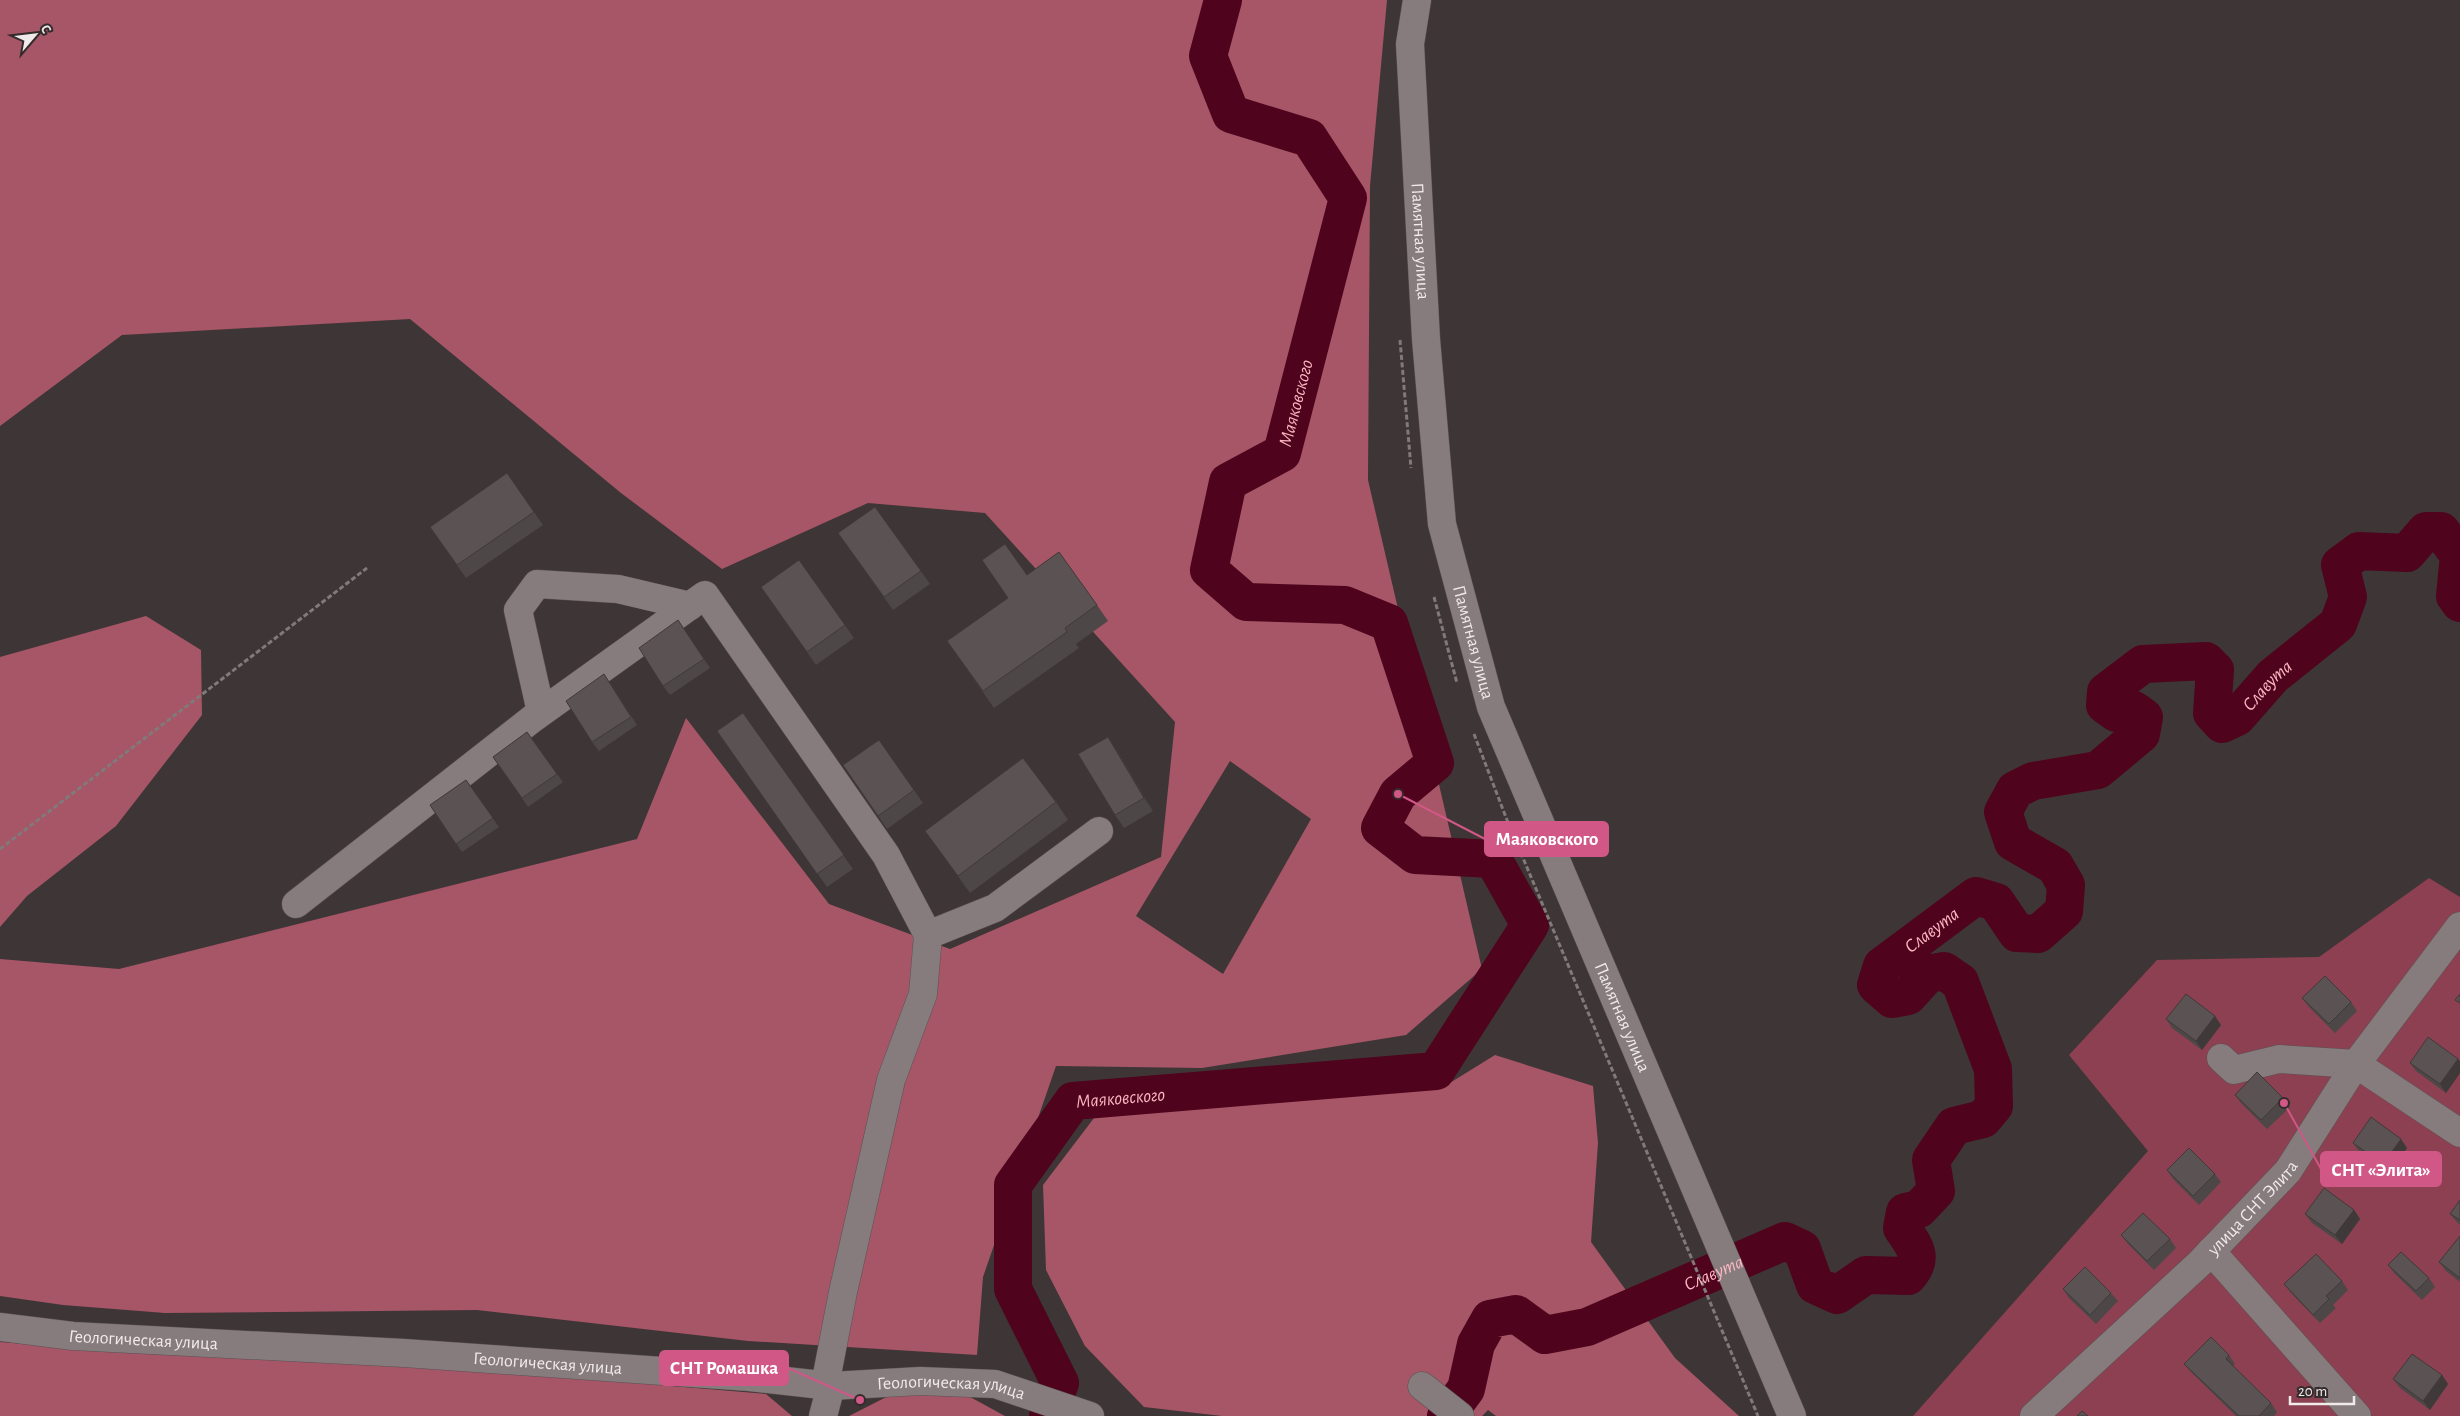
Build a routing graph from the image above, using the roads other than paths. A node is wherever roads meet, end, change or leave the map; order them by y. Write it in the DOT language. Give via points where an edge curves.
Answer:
graph roads {
  1 [pos="1417,0"];
  2 [pos="697,600"];
  3 [pos="541,712"];
  4 [pos="1099,831"];
  5 [pos="296,904"];
  6 [pos="2460,926"];
  7 [pos="928,935"];
  8 [pos="2221,1058"];
  9 [pos="2356,1064"];
  10 [pos="2460,1134"];
  11 [pos="2211,1252"];
  12 [pos="0,1327"];
  13 [pos="828,1385"];
  14 [pos="1422,1386"];
  15 [pos="823,1416"];
  16 [pos="1090,1416"];
  17 [pos="1460,1416"];
  18 [pos="1792,1416"];
  19 [pos="2034,1416"];
  20 [pos="2357,1416"];
  1 -- 18 [label="street, Памятная улица" via="1410,44 1412,91 1426,339 1442,524 1491,707"];
  2 -- 3 [label="street"];
  2 -- 3 [label="street" via="618,589 537,584 518,610"];
  2 -- 7 [label="street" via="886,855"];
  3 -- 5 [label="street"];
  4 -- 7 [label="street" via="995,908"];
  6 -- 9 [label="street, улица СНТ Элита"];
  7 -- 13 [label="street" via="923,994 891,1080 843,1292"];
  8 -- 9 [label="street" via="2234,1070 2279,1059"];
  9 -- 10 [label="street"];
  9 -- 11 [label="street, улица СНТ Элита" via="2288,1171"];
  11 -- 19 [label="street, улица СНТ Элита"];
  11 -- 20 [label="street"];
  12 -- 13 [label="street, Геологическая улица" via="73,1336 421,1354"];
  13 -- 15 [label="street"];
  13 -- 16 [label="street, Геологическая улица" via="920,1381 995,1384"];
  14 -- 17 [label="street"];
}
